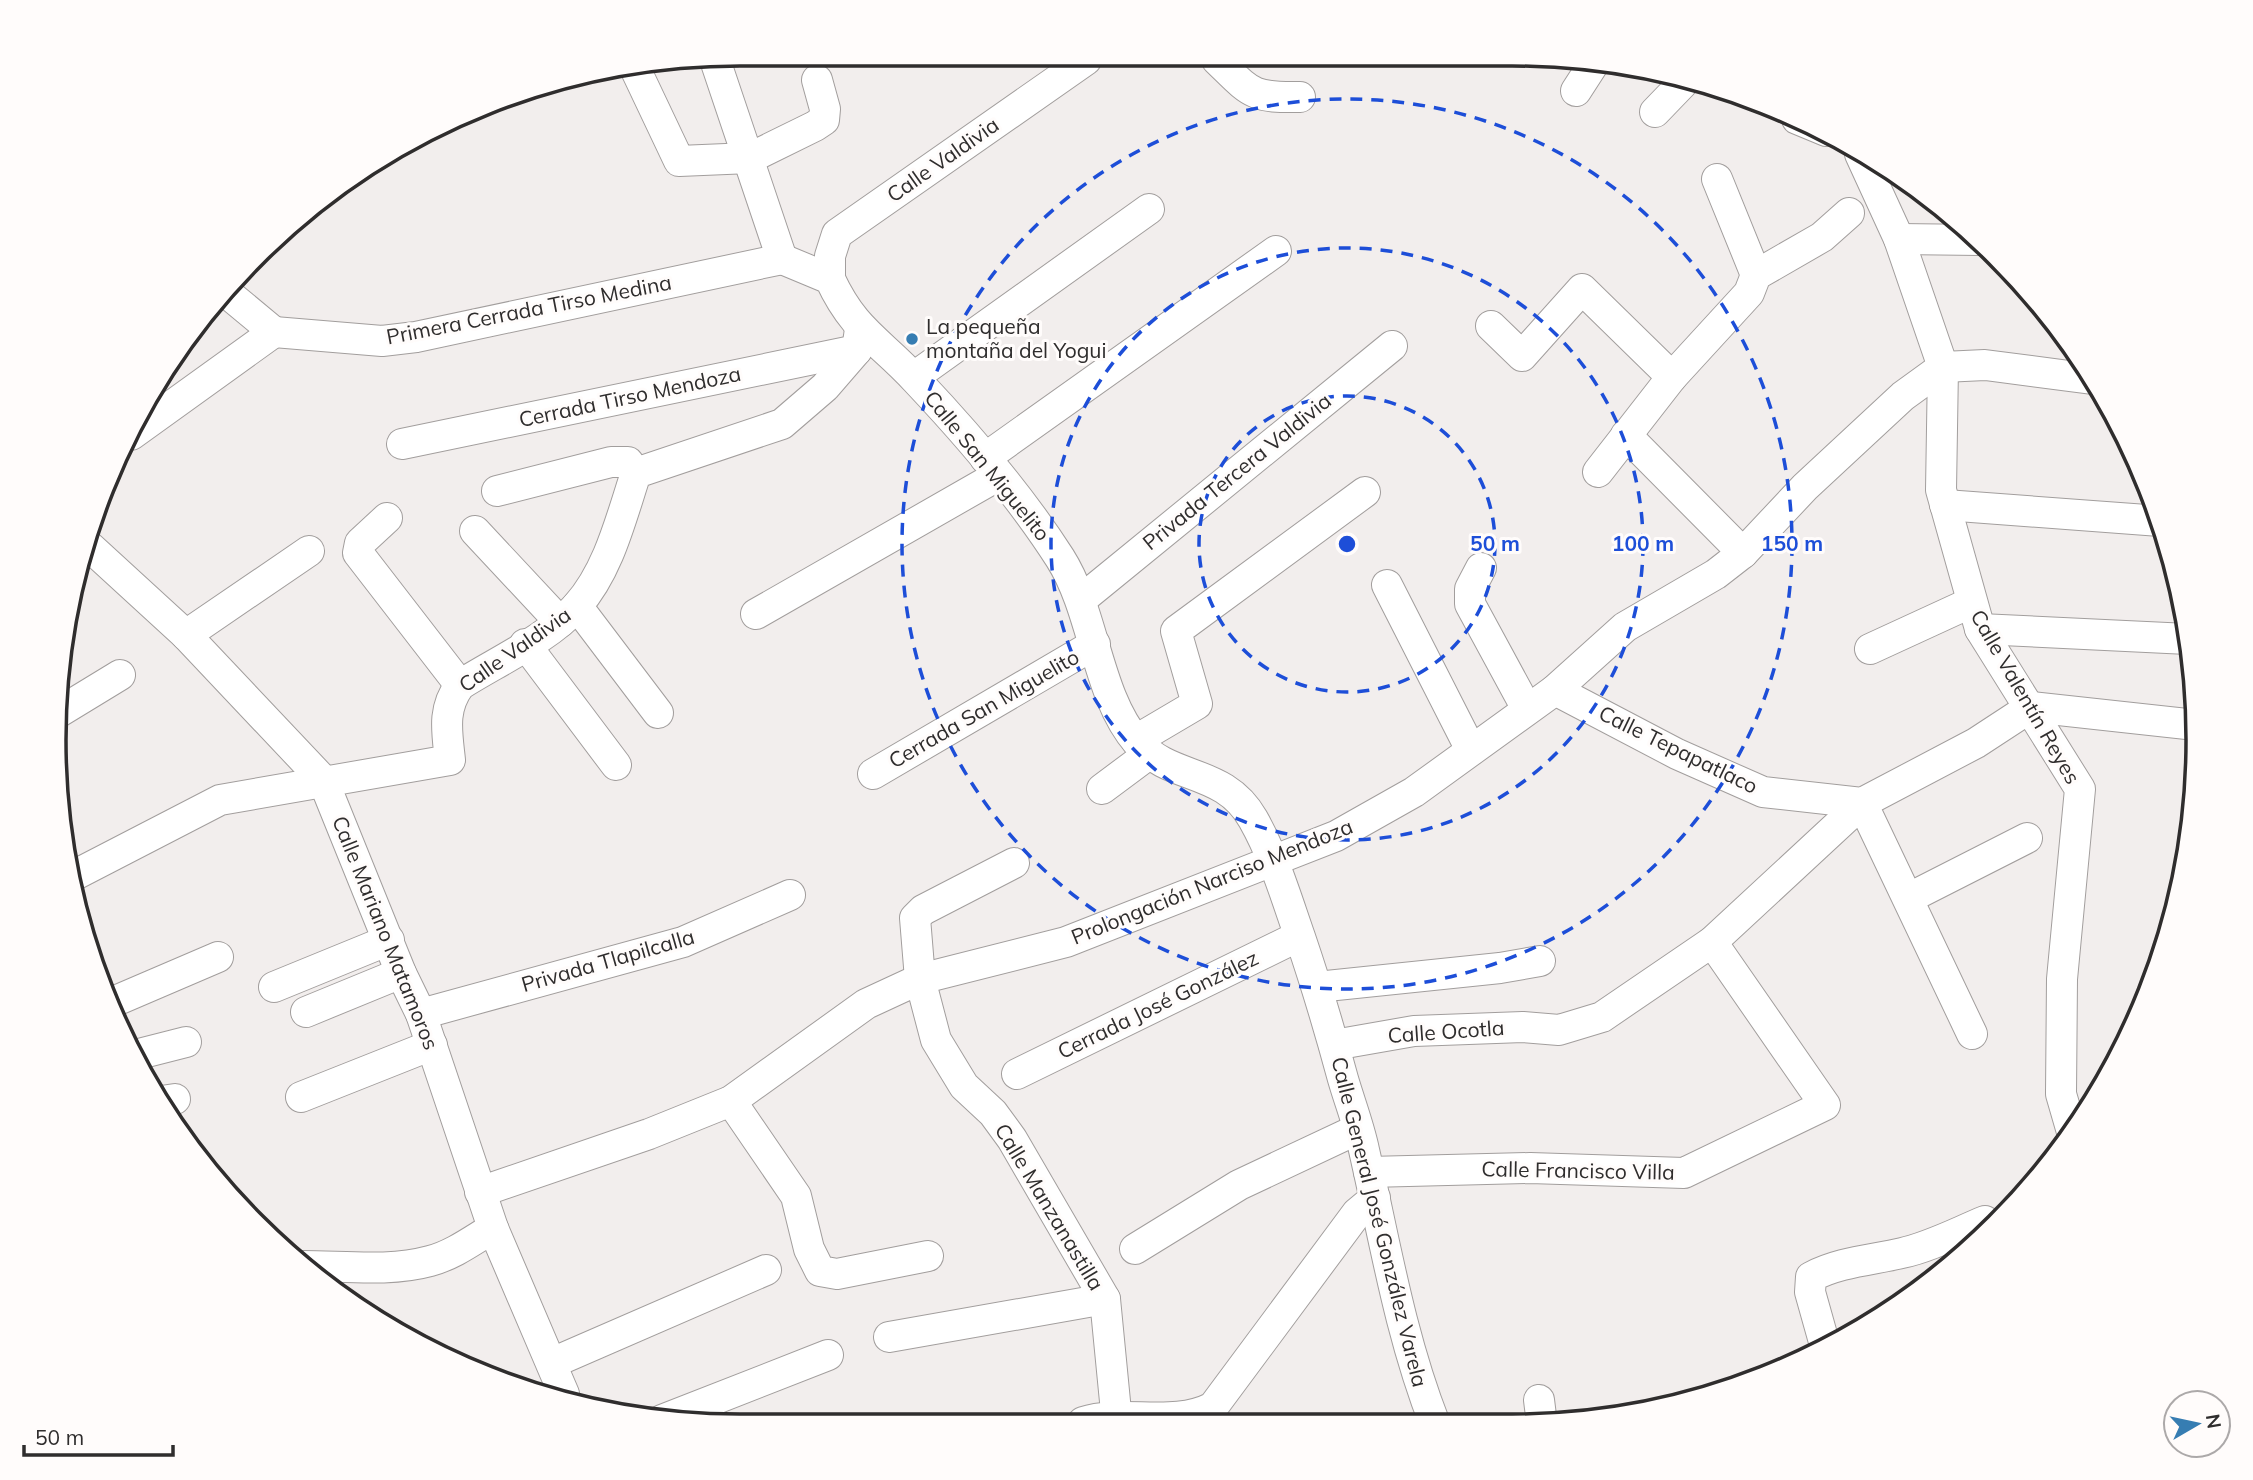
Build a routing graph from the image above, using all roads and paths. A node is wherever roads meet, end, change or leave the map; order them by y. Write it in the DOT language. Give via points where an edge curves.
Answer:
graph roads {
  1 [pos="1077,66"];
  2 [pos="1223,66"];
  3 [pos="718,67"];
  4 [pos="1588,71"];
  5 [pos="638,74"];
  6 [pos="817,80"];
  7 [pos="1679,87"];
  8 [pos="1576,91"];
  9 [pos="1300,97"];
  10 [pos="1655,112"];
  11 [pos="750,158"];
  12 [pos="1865,167"];
  13 [pos="1717,179"];
  14 [pos="1149,209"];
  15 [pos="1849,213"];
  16 [pos="1899,239"];
  17 [pos="1963,240"];
  18 [pos="1276,251"];
  19 [pos="782,259"];
  20 [pos="1756,275"];
  21 [pos="830,279"];
  22 [pos="233,298"];
  23 [pos="1491,326"];
  24 [pos="274,332"];
  25 [pos="858,339"];
  26 [pos="1392,346"];
  27 [pos="1943,367"];
  28 [pos="914,377"];
  29 [pos="1672,377"];
  30 [pos="2080,377"];
  31 [pos="145,425"];
  32 [pos="1626,435"];
  33 [pos="402,444"];
  34 [pos="992,466"];
  35 [pos="1598,472"];
  36 [pos="636,473"];
  37 [pos="497,491"];
  38 [pos="1365,492"];
  39 [pos="1945,505"];
  40 [pos="387,518"];
  41 [pos="2150,520"];
  42 [pos="475,531"];
  43 [pos="94,550"];
  44 [pos="310,551"];
  45 [pos="1743,553"];
  46 [pos="1481,568"];
  47 [pos="1387,585"];
  48 [pos="1082,598"];
  49 [pos="569,614"];
  50 [pos="756,614"];
  51 [pos="1975,616"];
  52 [pos="186,635"];
  53 [pos="2179,638"];
  54 [pos="525,644"];
  55 [pos="1095,644"];
  56 [pos="1870,649"];
  57 [pos="120,675"];
  58 [pos="460,685"];
  59 [pos="1555,690"];
  60 [pos="68,707"];
  61 [pos="2031,707"];
  62 [pos="1527,709"];
  63 [pos="658,713"];
  64 [pos="2186,724"];
  65 [pos="1142,747"];
  66 [pos="1471,750"];
  67 [pos="616,765"];
  68 [pos="873,774"];
  69 [pos="323,780"];
  70 [pos="1102,789"];
  71 [pos="1861,803"];
  72 [pos="2027,838"];
  73 [pos="1274,861"];
  74 [pos="1014,863"];
  75 [pos="79,873"];
  76 [pos="790,895"];
  77 [pos="1909,898"];
  78 [pos="1299,936"];
  79 [pos="389,940"];
  80 [pos="1712,942"];
  81 [pos="218,957"];
  82 [pos="1540,961"];
  83 [pos="401,973"];
  84 [pos="920,979"];
  85 [pos="1317,987"];
  86 [pos="274,988"];
  87 [pos="119,1000"];
  88 [pos="306,1012"];
  89 [pos="421,1014"];
  90 [pos="1972,1034"];
  91 [pos="186,1042"];
  92 [pos="432,1045"];
  93 [pos="1334,1045"];
  94 [pos="144,1053"];
  95 [pos="1017,1074"];
  96 [pos="301,1097"];
  97 [pos="732,1101"];
  98 [pos="2069,1120"];
  99 [pos="1358,1129"];
  100 [pos="1372,1185"];
  101 [pos="480,1192"];
  102 [pos="1981,1224"];
  103 [pos="493,1228"];
  104 [pos="1135,1249"];
  105 [pos="928,1256"];
  106 [pos="320,1266"];
  107 [pos="766,1270"];
  108 [pos="1105,1299"];
  109 [pos="889,1337"];
  110 [pos="1823,1338"];
  111 [pos="828,1355"];
  112 [pos="552,1363"];
  113 [pos="562,1390"];
  114 [pos="685,1411"];
  115 [pos="1116,1414"];
  116 [pos="1191,1414"];
  117 [pos="1431,1414"];
  1 -- 21 [label="street, Calle Valdivia" via="837,234 830,256"];
  2 -- 9 [label="street" via="1249,92 1264,98"];
  3 -- 11 [label="street"];
  4 -- 8 [label="street"];
  5 -- 11 [label="street" via="679,161"];
  6 -- 11 [label="street" via="824,120"];
  7 -- 10 [label="street"];
  11 -- 19 [label="street"];
  12 -- 16 [label="street, Calle Valentín Reyes"];
  13 -- 20 [label="street"];
  14 -- 28 [label="street"];
  15 -- 20 [label="street" via="1822,237"];
  16 -- 17 [label="street"];
  16 -- 27 [label="street, Calle Valentín Reyes"];
  18 -- 34 [label="street"];
  19 -- 21 [label="street"];
  19 -- 24 [label="street, Primera Cerrada Tirso Medina" via="416,337 382,341"];
  20 -- 29 [label="street" via="1749,293"];
  21 -- 25 [label="street, Calle San Miguelito"];
  22 -- 24 [label="street"];
  23 -- 29 [label="street" via="1522,356 1582,289"];
  24 -- 31 [label="street"];
  25 -- 28 [label="street, Calle San Miguelito"];
  25 -- 33 [label="street, Cerrada Tirso Mendoza"];
  25 -- 36 [label="street" via="825,387 782,424"];
  26 -- 48 [label="street, Privada Tercera Valdivia"];
  27 -- 30 [label="street" via="1985,365"];
  27 -- 39 [label="street, Calle Valentín Reyes" via="1941,490"];
  27 -- 45 [label="street, Prolongación Narciso Mendoza" via="1903,396 1834,460"];
  28 -- 34 [label="street, Calle San Miguelito"];
  29 -- 32 [label="street"];
  32 -- 35 [label="street"];
  32 -- 45 [label="street"];
  34 -- 48 [label="street, Calle San Miguelito" via="1062,561"];
  34 -- 50 [label="street"];
  36 -- 37 [label="street" via="628,462 611,462"];
  36 -- 49 [label="street, Calle Valdivia" via="612,546"];
  38 -- 65 [label="street" via="1176,631 1197,704"];
  39 -- 41 [label="street"];
  39 -- 51 [label="street, Calle Valentín Reyes"];
  40 -- 58 [label="street" via="360,543 358,553"];
  42 -- 49 [label="street"];
  43 -- 52 [label="street, Calle Mariano Matamoros"];
  44 -- 52 [label="street"];
  45 -- 59 [label="street, Prolongación Narciso Mendoza" via="1625,627"];
  46 -- 62 [label="street" via="1470,589 1470,604"];
  47 -- 66 [label="street"];
  48 -- 55 [label="street, Calle San Miguelito"];
  49 -- 54 [label="street, Calle Valdivia"];
  49 -- 63 [label="street"];
  51 -- 53 [label="street"];
  51 -- 56 [label="street"];
  51 -- 61 [label="street, Calle Valentín Reyes"];
  52 -- 69 [label="street, Calle Mariano Matamoros"];
  54 -- 58 [label="street, Calle Valdivia"];
  54 -- 67 [label="street"];
  55 -- 65 [label="street, Calle San Miguelito" via="1124,724"];
  55 -- 68 [label="street, Cerrada San Miguelito"];
  57 -- 60 [label="street"];
  58 -- 69 [label="street, Calle Valdivia" via="446,715 450,760"];
  59 -- 62 [label="street, Prolongación Narciso Mendoza"];
  59 -- 71 [label="street, Calle Tepapatlaco" via="1677,754 1763,792"];
  61 -- 64 [label="street"];
  61 -- 71 [label="street" via="1976,743"];
  61 -- 98 [label="street, Calle Valentín Reyes" via="2080,789 2062,979 2061,1094"];
  62 -- 66 [label="street, Prolongación Narciso Mendoza"];
  65 -- 70 [label="street"];
  65 -- 73 [label="street" via="1194,776 1226,786 1252,817"];
  66 -- 73 [label="street, Prolongación Narciso Mendoza" via="1336,836"];
  69 -- 75 [label="street, Calle Valdivia" via="220,800"];
  69 -- 79 [label="street, Calle Mariano Matamoros"];
  71 -- 77 [label="street"];
  71 -- 80 [label="street"];
  72 -- 77 [label="street"];
  73 -- 78 [label="street, Calle General José González Varela"];
  73 -- 84 [label="street, Prolongación Narciso Mendoza" via="1066,942"];
  74 -- 84 [label="street, Calle Manzanastilla" via="915,918"];
  76 -- 89 [label="street, Privada Tlapilcalla" via="683,942"];
  77 -- 90 [label="street"];
  78 -- 85 [label="street, Calle General José González Varela"];
  78 -- 95 [label="street, Cerrada José González"];
  79 -- 83 [label="street, Calle Mariano Matamoros"];
  79 -- 86 [label="street"];
  80 -- 93 [label="street, Calle Ocotla" via="1602,1017 1559,1030 1413,1031"];
  80 -- 100 [label="street, Calle Francisco Villa" via="1825,1105 1684,1174 1530,1168"];
  81 -- 87 [label="street"];
  82 -- 85 [label="street"];
  83 -- 88 [label="street"];
  83 -- 89 [label="street, Calle Mariano Matamoros"];
  84 -- 97 [label="street, Prolongación Narciso Mendoza" via="866,1003"];
  84 -- 108 [label="street, Calle Manzanastilla" via="936,1040 964,1086 1012,1139"];
  85 -- 93 [label="street, Calle General José González Varela"];
  89 -- 92 [label="street, Calle Mariano Matamoros"];
  91 -- 94 [label="street"];
  92 -- 96 [label="street"];
  92 -- 101 [label="street, Calle Mariano Matamoros"];
  93 -- 99 [label="street, Calle General José González Varela"];
  97 -- 101 [label="street, Prolongación Narciso Mendoza"];
  97 -- 105 [label="street" via="796,1196 809,1249 820,1271 837,1274"];
  99 -- 100 [label="street, Calle General José González Varela"];
  99 -- 104 [label="street" via="1239,1185"];
  100 -- 116 [label="street" via="1357,1213 1213,1407"];
  100 -- 117 [label="street, Calle General José González Varela" via="1404,1336"];
  101 -- 103 [label="street, Calle Mariano Matamoros"];
  102 -- 110 [label="street" via="1904,1253 1823,1270 1811,1277 1810,1292"];
  103 -- 106 [label="street" via="430,1261 404,1266"];
  103 -- 112 [label="street, Calle Mariano Matamoros"];
  107 -- 112 [label="street"];
  108 -- 109 [label="street"];
  108 -- 115 [label="street, Calle Manzanastilla"];
  111 -- 114 [label="street"];
  112 -- 113 [label="street, Calle Mariano Matamoros"];
}
